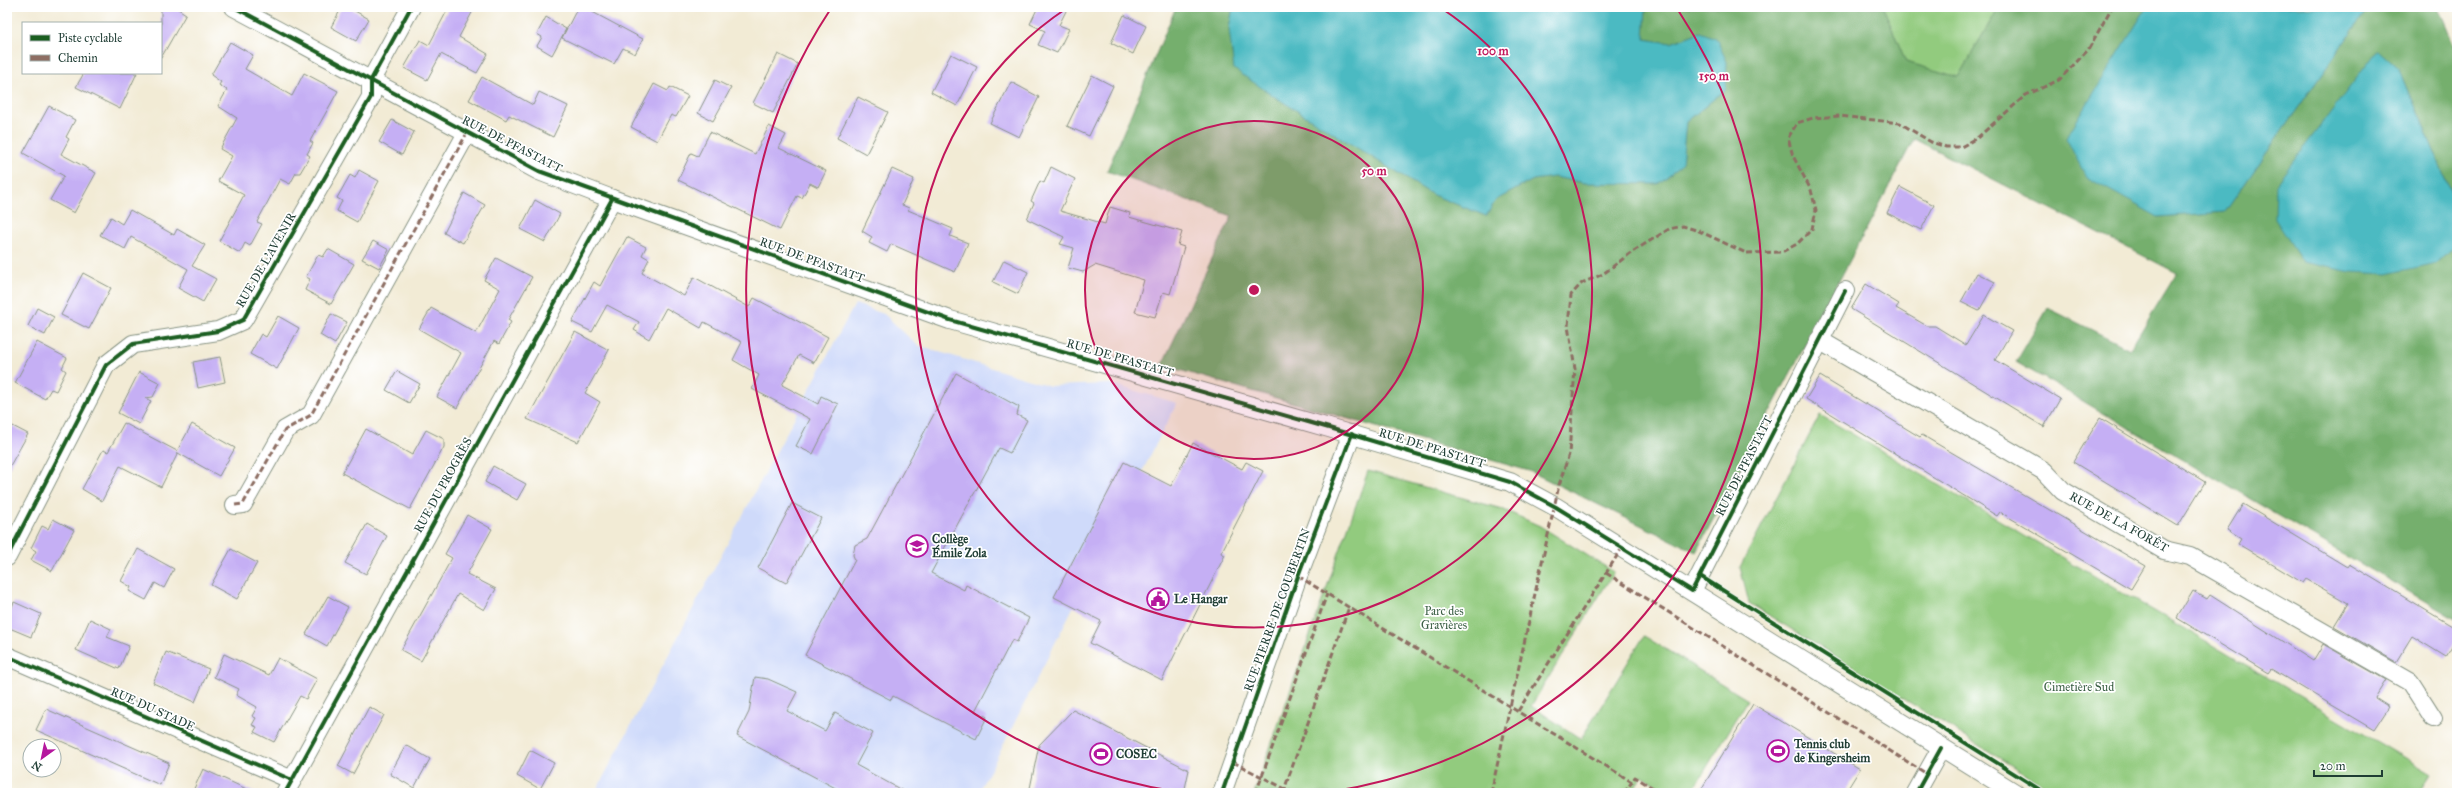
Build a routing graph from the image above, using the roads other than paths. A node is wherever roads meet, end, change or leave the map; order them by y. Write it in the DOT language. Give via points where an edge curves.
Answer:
graph roads {
  1 [pos="234,7"];
  2 [pos="411,7"];
  3 [pos="371,80"];
  4 [pos="467,133"];
  5 [pos="612,199"];
  6 [pos="1845,290"];
  7 [pos="1820,340"];
  8 [pos="1352,434"];
  9 [pos="235,505"];
  10 [pos="7,557"];
  11 [pos="1692,591"];
  12 [pos="7,656"];
  13 [pos="2433,718"];
  14 [pos="1942,748"];
  15 [pos="288,787"];
  16 [pos="1222,793"];
  17 [pos="1916,793"];
  18 [pos="2015,793"];
  1 -- 3 [label="street, RUE DE PFASTATT"];
  2 -- 3 [label="street"];
  3 -- 4 [label="street, RUE DE PFASTATT"];
  3 -- 10 [label="street, RUE DE L'AVENIR" via="371,97 243,320 218,331 133,344 106,366"];
  4 -- 5 [label="street, RUE DE PFASTATT" via="539,171"];
  4 -- 9 [label="street, RUE DE PFASTATT" via="311,415 285,430 243,504"];
  5 -- 8 [label="street, RUE DE PFASTATT" via="950,320"];
  5 -- 15 [label="street, RUE DU PROGRÈS"];
  6 -- 7 [label="street, RUE DE PFASTATT"];
  7 -- 11 [label="street, RUE DE PFASTATT"];
  7 -- 13 [label="street, RUE DE LA FORÊT" via="2044,471 2069,495 2164,550 2190,556 2410,682"];
  8 -- 11 [label="street, RUE DE PFASTATT" via="1510,482 1556,507"];
  8 -- 16 [label="street, RUE PIERRE DE COUBERTIN" via="1298,576"];
  11 -- 14 [label="street, RUE DE PFASTATT"];
  12 -- 15 [label="street, RUE DU STADE"];
  14 -- 17 [label="street"];
  14 -- 18 [label="street, RUE DE PFASTATT"];
}
